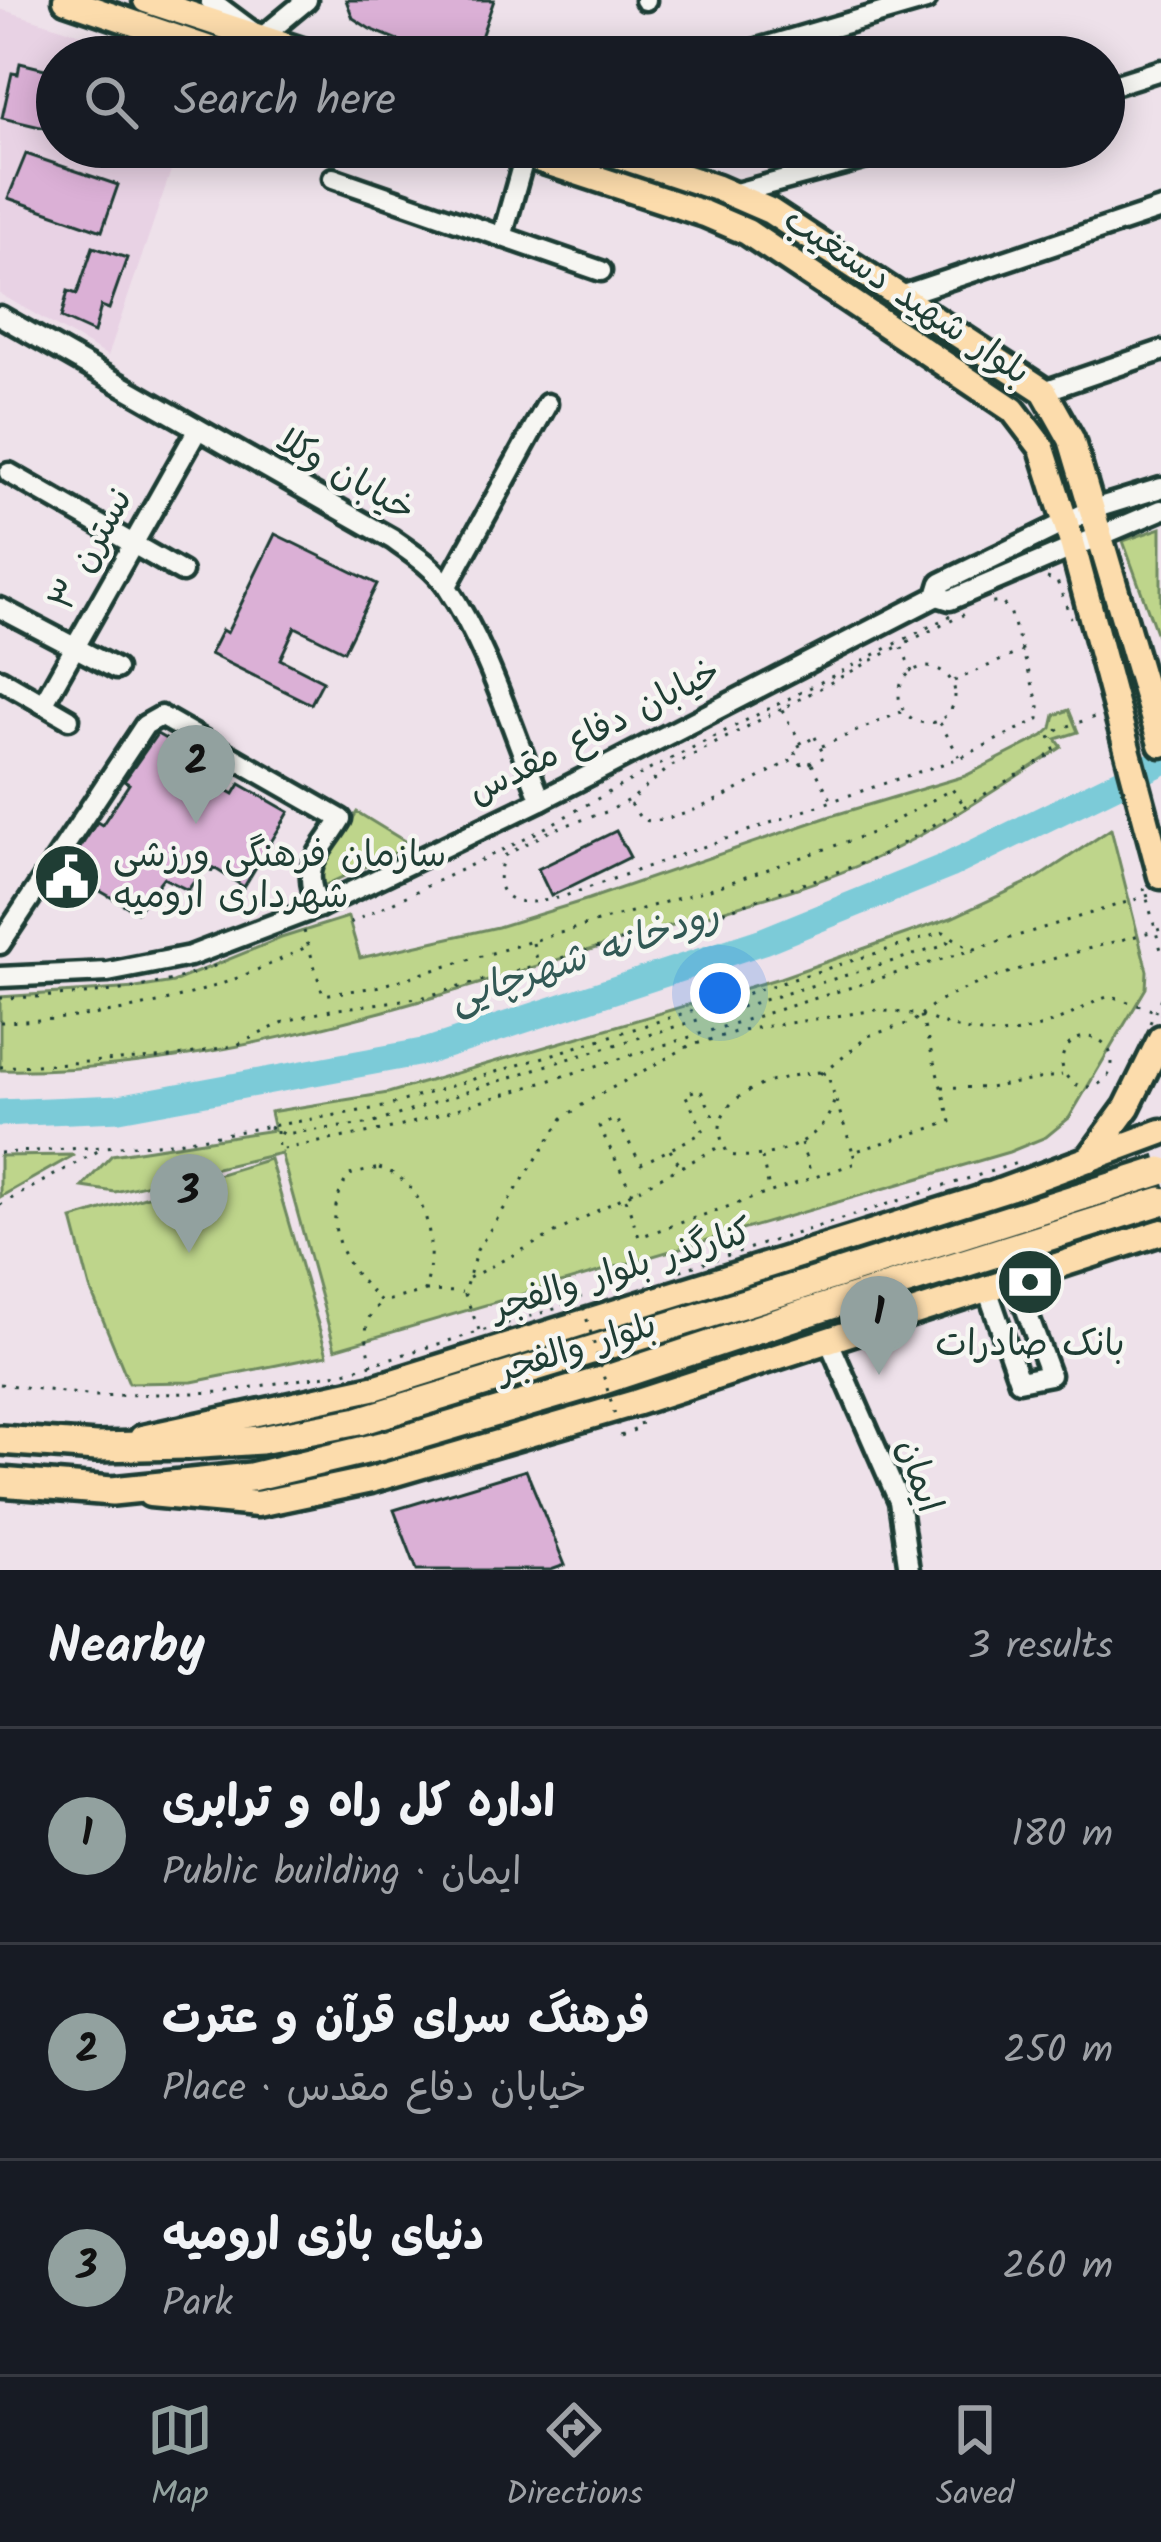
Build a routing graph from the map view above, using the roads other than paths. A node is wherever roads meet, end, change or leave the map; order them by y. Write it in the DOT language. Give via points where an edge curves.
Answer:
graph roads {
  1 [pos="66,0"];
  2 [pos="146,0"];
  3 [pos="210,0"];
  4 [pos="307,0"];
  5 [pos="926,0"];
  6 [pos="172,36"];
  7 [pos="255,36"];
  8 [pos="258,36"];
  9 [pos="263,36"];
  10 [pos="832,36"];
  11 [pos="1161,70"];
  12 [pos="1125,81"];
  13 [pos="511,168"];
  14 [pos="565,168"];
  15 [pos="655,168"];
  16 [pos="839,168"];
  17 [pos="836,169"];
  18 [pos="333,178"];
  19 [pos="732,194"];
  20 [pos="1161,209"];
  21 [pos="502,237"];
  22 [pos="601,271"];
  23 [pos="903,295"];
  24 [pos="0,316"];
  25 [pos="1161,351"];
  26 [pos="1044,391"];
  27 [pos="547,404"];
  28 [pos="198,429"];
  29 [pos="9,473"];
  30 [pos="1161,488"];
  31 [pos="1093,509"];
  32 [pos="1161,510"];
  33 [pos="1065,521"];
  34 [pos="1101,534"];
  35 [pos="133,545"];
  36 [pos="1073,546"];
  37 [pos="182,572"];
  38 [pos="447,586"];
  39 [pos="937,596"];
  40 [pos="0,608"];
  41 [pos="74,650"];
  42 [pos="116,669"];
  43 [pos="0,679"];
  44 [pos="43,704"];
  45 [pos="69,719"];
  46 [pos="1161,743"];
  47 [pos="541,800"];
  48 [pos="1149,884"];
  49 [pos="320,907"];
  50 [pos="0,944"];
  51 [pos="0,977"];
  52 [pos="1155,1031"];
  53 [pos="1161,1132"];
  54 [pos="1089,1159"];
  55 [pos="1161,1172"];
  56 [pos="986,1197"];
  57 [pos="1161,1201"];
  58 [pos="1161,1232"];
  59 [pos="1014,1277"];
  60 [pos="986,1286"];
  61 [pos="805,1299"];
  62 [pos="828,1339"];
  63 [pos="0,1440"];
  64 [pos="96,1447"];
  65 [pos="0,1482"];
  66 [pos="112,1490"];
  67 [pos="909,1570"];
  1 -- 6 [label="main road"];
  2 -- 7 [label="main road"];
  3 -- 8 [label="street"];
  4 -- 9 [label="street"];
  5 -- 10 [label="street"];
  11 -- 12 [label="street"];
  13 -- 21 [label="street"];
  14 -- 33 [label="main road, بلوار شهید دستغیب" via="747,232 1013,410 1042,448"];
  15 -- 19 [label="main road, بلوار شهید دستغیب"];
  16 -- 17 [label="street"];
  17 -- 19 [label="street"];
  18 -- 21 [label="street"];
  19 -- 23 [label="main road, بلوار شهید دستغیب"];
  20 -- 23 [label="street"];
  21 -- 22 [label="street"];
  23 -- 26 [label="main road, بلوار شهید دستغیب"];
  24 -- 28 [label="street, خیابان وکلا"];
  25 -- 26 [label="street"];
  26 -- 31 [label="main road, بلوار شهید دستغیب" via="1072,439"];
  27 -- 38 [label="street"];
  28 -- 35 [label="street, نسترن ۳"];
  28 -- 38 [label="street, خیابان وکلا" via="392,539"];
  29 -- 35 [label="street"];
  30 -- 31 [label="street, خیابان دفاع مقدس"];
  31 -- 33 [label="street, خیابان دفاع مقدس"];
  31 -- 34 [label="main road, بلوار شهید دستغیب"];
  32 -- 34 [label="street, خیابان دفاع مقدس"];
  33 -- 36 [label="main road, بلوار شهید دستغیب"];
  33 -- 39 [label="street, خیابان دفاع مقدس" via="941,583"];
  34 -- 36 [label="street, خیابان دفاع مقدس"];
  34 -- 46 [label="main road, بلوار شهید دستغیب"];
  35 -- 37 [label="street"];
  35 -- 41 [label="street, نسترن ۳"];
  36 -- 39 [label="street, خیابان دفاع مقدس" via="950,600"];
  36 -- 48 [label="main road, بلوار شهید دستغیب" via="1151,839"];
  38 -- 47 [label="street, خیابان وکلا"];
  39 -- 47 [label="street, خیابان دفاع مقدس"];
  40 -- 41 [label="street"];
  41 -- 42 [label="street"];
  41 -- 44 [label="street, نسترن ۳"];
  43 -- 44 [label="street"];
  44 -- 45 [label="street"];
  47 -- 49 [label="street, خیابان دفاع مقدس"];
  49 -- 50 [label="street" via="310,871 340,819 161,716 145,725"];
  49 -- 51 [label="street, خیابان دفاع مقدس" via="190,956 108,972"];
  52 -- 54 [label="main road" via="1127,1107"];
  53 -- 54 [label="main road, کنارگذر بلوار والفجر"];
  54 -- 56 [label="main road, کنارگذر بلوار والفجر"];
  55 -- 61 [label="highway, بلوار والفجر, bridge"];
  56 -- 59 [label="highway" via="1010,1208 1023,1228 1026,1255"];
  56 -- 64 [label="main road, کنارگذر بلوار والفجر" via="377,1387"];
  57 -- 61 [label="highway, بلوار والفجر, bridge"];
  58 -- 59 [label="main road"];
  59 -- 60 [label="main road"];
  59 -- 60 [label="street" via="1050,1375 1019,1381"];
  60 -- 62 [label="main road"];
  61 -- 64 [label="highway, بلوار والفجر" via="359,1421 261,1440"];
  61 -- 66 [label="highway, بلوار والفجر" via="598,1382 382,1446 251,1477"];
  62 -- 66 [label="main road" via="371,1480 256,1504"];
  62 -- 67 [label="street, ایمان" via="899,1501"];
  63 -- 64 [label="highway, بلوار والفجر"];
  65 -- 66 [label="highway, بلوار والفجر"];
}
